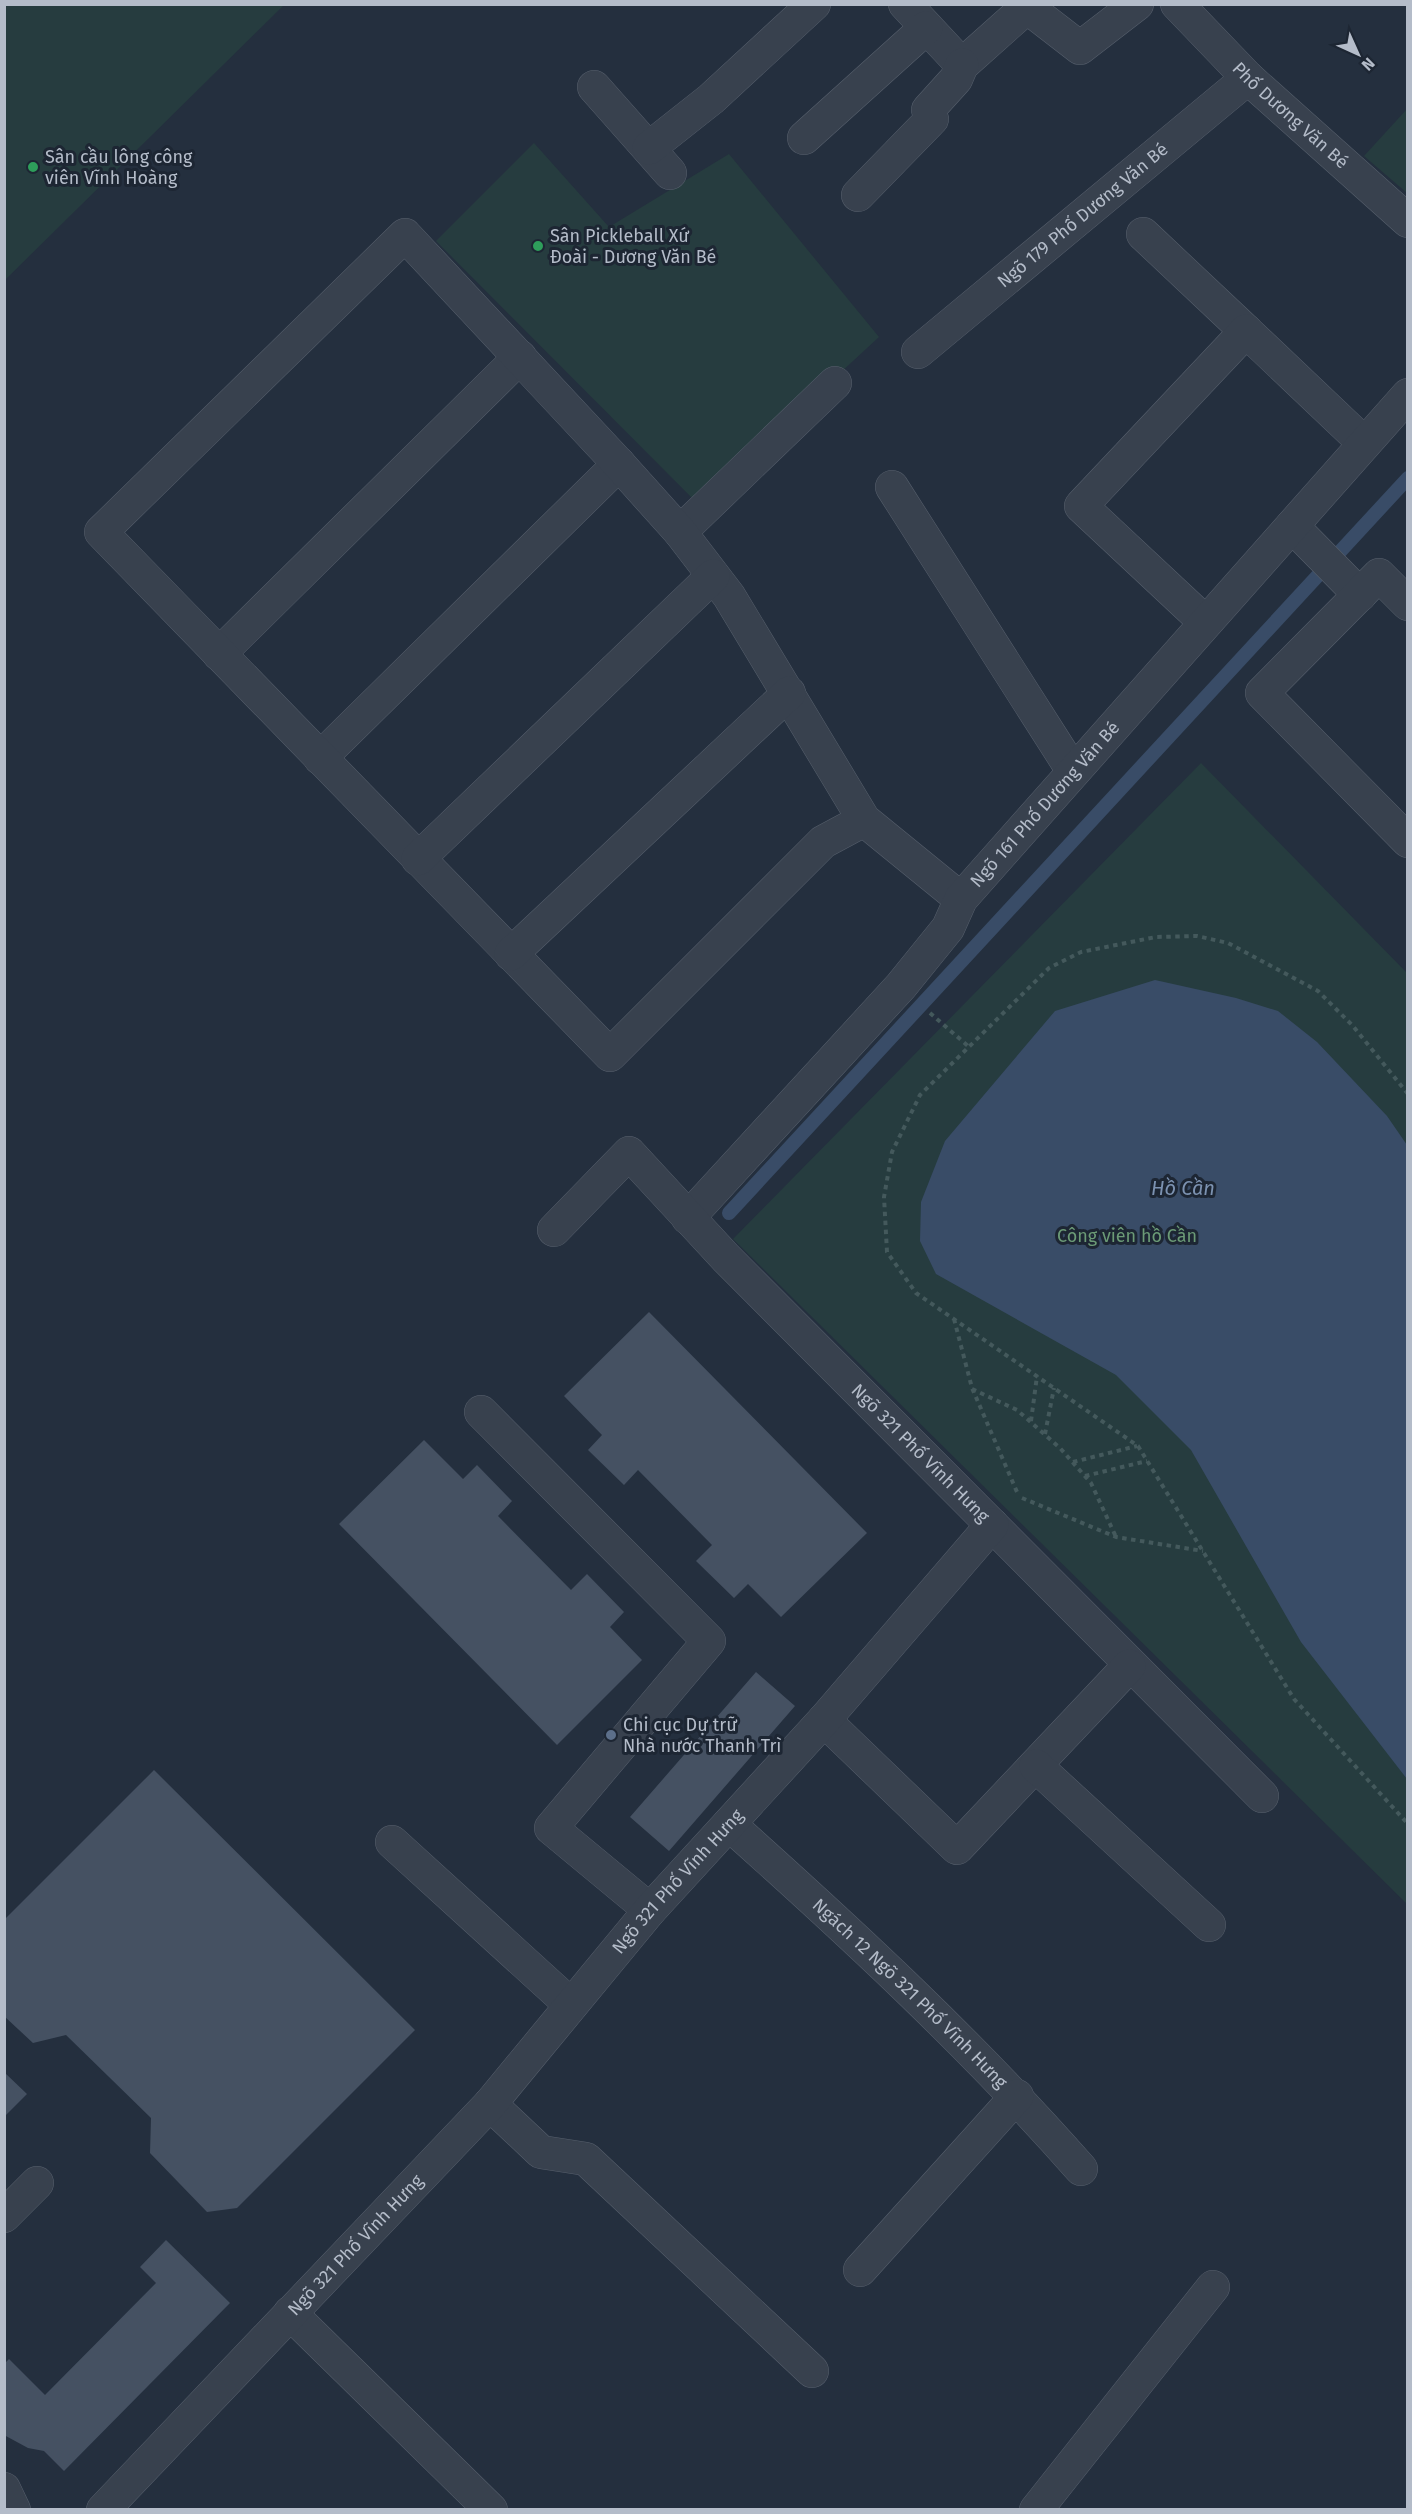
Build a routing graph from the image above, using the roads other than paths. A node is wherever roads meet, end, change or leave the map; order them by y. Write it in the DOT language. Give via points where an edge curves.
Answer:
graph roads {
  1 [pos="814,4"];
  2 [pos="1137,4"];
  3 [pos="1177,4"];
  4 [pos="916,16"];
  5 [pos="962,65"];
  6 [pos="1248,78"];
  7 [pos="594,87"];
  8 [pos="804,138"];
  9 [pos="649,148"];
  10 [pos="670,172"];
  11 [pos="858,195"];
  12 [pos="1407,221"];
  13 [pos="1143,234"];
  14 [pos="1246,331"];
  15 [pos="918,352"];
  16 [pos="520,357"];
  17 [pos="836,383"];
  18 [pos="1407,395"];
  19 [pos="1364,443"];
  20 [pos="619,464"];
  21 [pos="892,486"];
  22 [pos="680,532"];
  23 [pos="1300,534"];
  24 [pos="713,576"];
  25 [pos="1360,595"];
  26 [pos="1407,604"];
  27 [pos="1204,621"];
  28 [pos="219,654"];
  29 [pos="789,693"];
  30 [pos="320,758"];
  31 [pos="1073,771"];
  32 [pos="864,820"];
  33 [pos="1407,842"];
  34 [pos="418,859"];
  35 [pos="961,899"];
  36 [pos="511,954"];
  37 [pos="688,1218"];
  38 [pos="554,1230"];
  39 [pos="481,1412"];
  40 [pos="992,1525"];
  41 [pos="1129,1665"];
  42 [pos="824,1720"];
  43 [pos="1036,1766"];
  44 [pos="1262,1796"];
  45 [pos="729,1824"];
  46 [pos="392,1842"];
  47 [pos="650,1910"];
  48 [pos="1209,1925"];
  49 [pos="571,2005"];
  50 [pos="1017,2096"];
  51 [pos="490,2104"];
  52 [pos="1081,2169"];
  53 [pos="37,2183"];
  54 [pos="4,2216"];
  55 [pos="860,2270"];
  56 [pos="1213,2287"];
  57 [pos="290,2313"];
  58 [pos="812,2371"];
  59 [pos="4,2490"];
  60 [pos="14,2510"];
  61 [pos="103,2510"];
  62 [pos="491,2510"];
  63 [pos="1036,2510"];
  1 -- 9 [label="street" via="711,99"];
  2 -- 5 [label="street" via="1080,48 1027,7"];
  3 -- 6 [label="street, Phố Dương Văn Bé"];
  4 -- 5 [label="street"];
  4 -- 8 [label="street"];
  5 -- 11 [label="street" via="956,79 928,110 932,119"];
  6 -- 12 [label="street, Phố Dương Văn Bé"];
  6 -- 15 [label="street, Ngõ 179 Phố Dương Văn Bé"];
  7 -- 9 [label="street"];
  9 -- 10 [label="street"];
  13 -- 14 [label="street"];
  14 -- 19 [label="street"];
  14 -- 27 [label="street" via="1080,506"];
  16 -- 20 [label="street"];
  16 -- 28 [label="street"];
  16 -- 28 [label="street" via="405,235 101,532"];
  17 -- 22 [label="street"];
  18 -- 19 [label="street, Ngõ 161 Phố Dương Văn Bé"];
  19 -- 23 [label="street, Ngõ 161 Phố Dương Văn Bé"];
  20 -- 22 [label="street"];
  20 -- 30 [label="street"];
  21 -- 31 [label="street"];
  22 -- 24 [label="street"];
  23 -- 25 [label="street"];
  23 -- 27 [label="street, Ngõ 161 Phố Dương Văn Bé"];
  24 -- 29 [label="street"];
  24 -- 34 [label="street"];
  25 -- 26 [label="street" via="1379,575"];
  25 -- 33 [label="street" via="1262,693"];
  27 -- 31 [label="street, Ngõ 161 Phố Dương Văn Bé"];
  28 -- 30 [label="street"];
  29 -- 32 [label="street"];
  29 -- 36 [label="street"];
  30 -- 34 [label="street"];
  31 -- 35 [label="street, Ngõ 161 Phố Dương Văn Bé"];
  32 -- 35 [label="street"];
  32 -- 36 [label="street" via="823,842 609,1055"];
  34 -- 36 [label="street"];
  35 -- 37 [label="street, Ngõ 161 Phố Dương Văn Bé" via="948,928 901,986"];
  37 -- 38 [label="street, Ngõ 321 Phố Vĩnh Hưng" via="629,1153"];
  37 -- 40 [label="street, Ngõ 321 Phố Vĩnh Hưng"];
  39 -- 47 [label="street" via="710,1641 551,1828"];
  40 -- 41 [label="street"];
  40 -- 42 [label="street, Ngõ 321 Phố Vĩnh Hưng"];
  41 -- 43 [label="street"];
  41 -- 44 [label="street"];
  42 -- 43 [label="street" via="957,1848"];
  42 -- 45 [label="street, Ngõ 321 Phố Vĩnh Hưng"];
  43 -- 48 [label="street"];
  45 -- 47 [label="street, Ngõ 321 Phố Vĩnh Hưng"];
  45 -- 50 [label="street, Ngách 12 Ngõ 321 Phố Vĩnh Hưng" via="860,1942"];
  46 -- 49 [label="street"];
  47 -- 49 [label="street, Ngõ 321 Phố Vĩnh Hưng"];
  49 -- 51 [label="street, Ngõ 321 Phố Vĩnh Hưng"];
  50 -- 52 [label="street, Ngách 12 Ngõ 321 Phố Vĩnh Hưng"];
  50 -- 55 [label="street"];
  51 -- 57 [label="street, Ngõ 321 Phố Vĩnh Hưng"];
  51 -- 58 [label="street" via="541,2152 586,2159"];
  53 -- 54 [label="street"];
  56 -- 63 [label="street"];
  57 -- 61 [label="street, Ngõ 321 Phố Vĩnh Hưng"];
  57 -- 62 [label="street"];
  59 -- 60 [label="street"];
}
